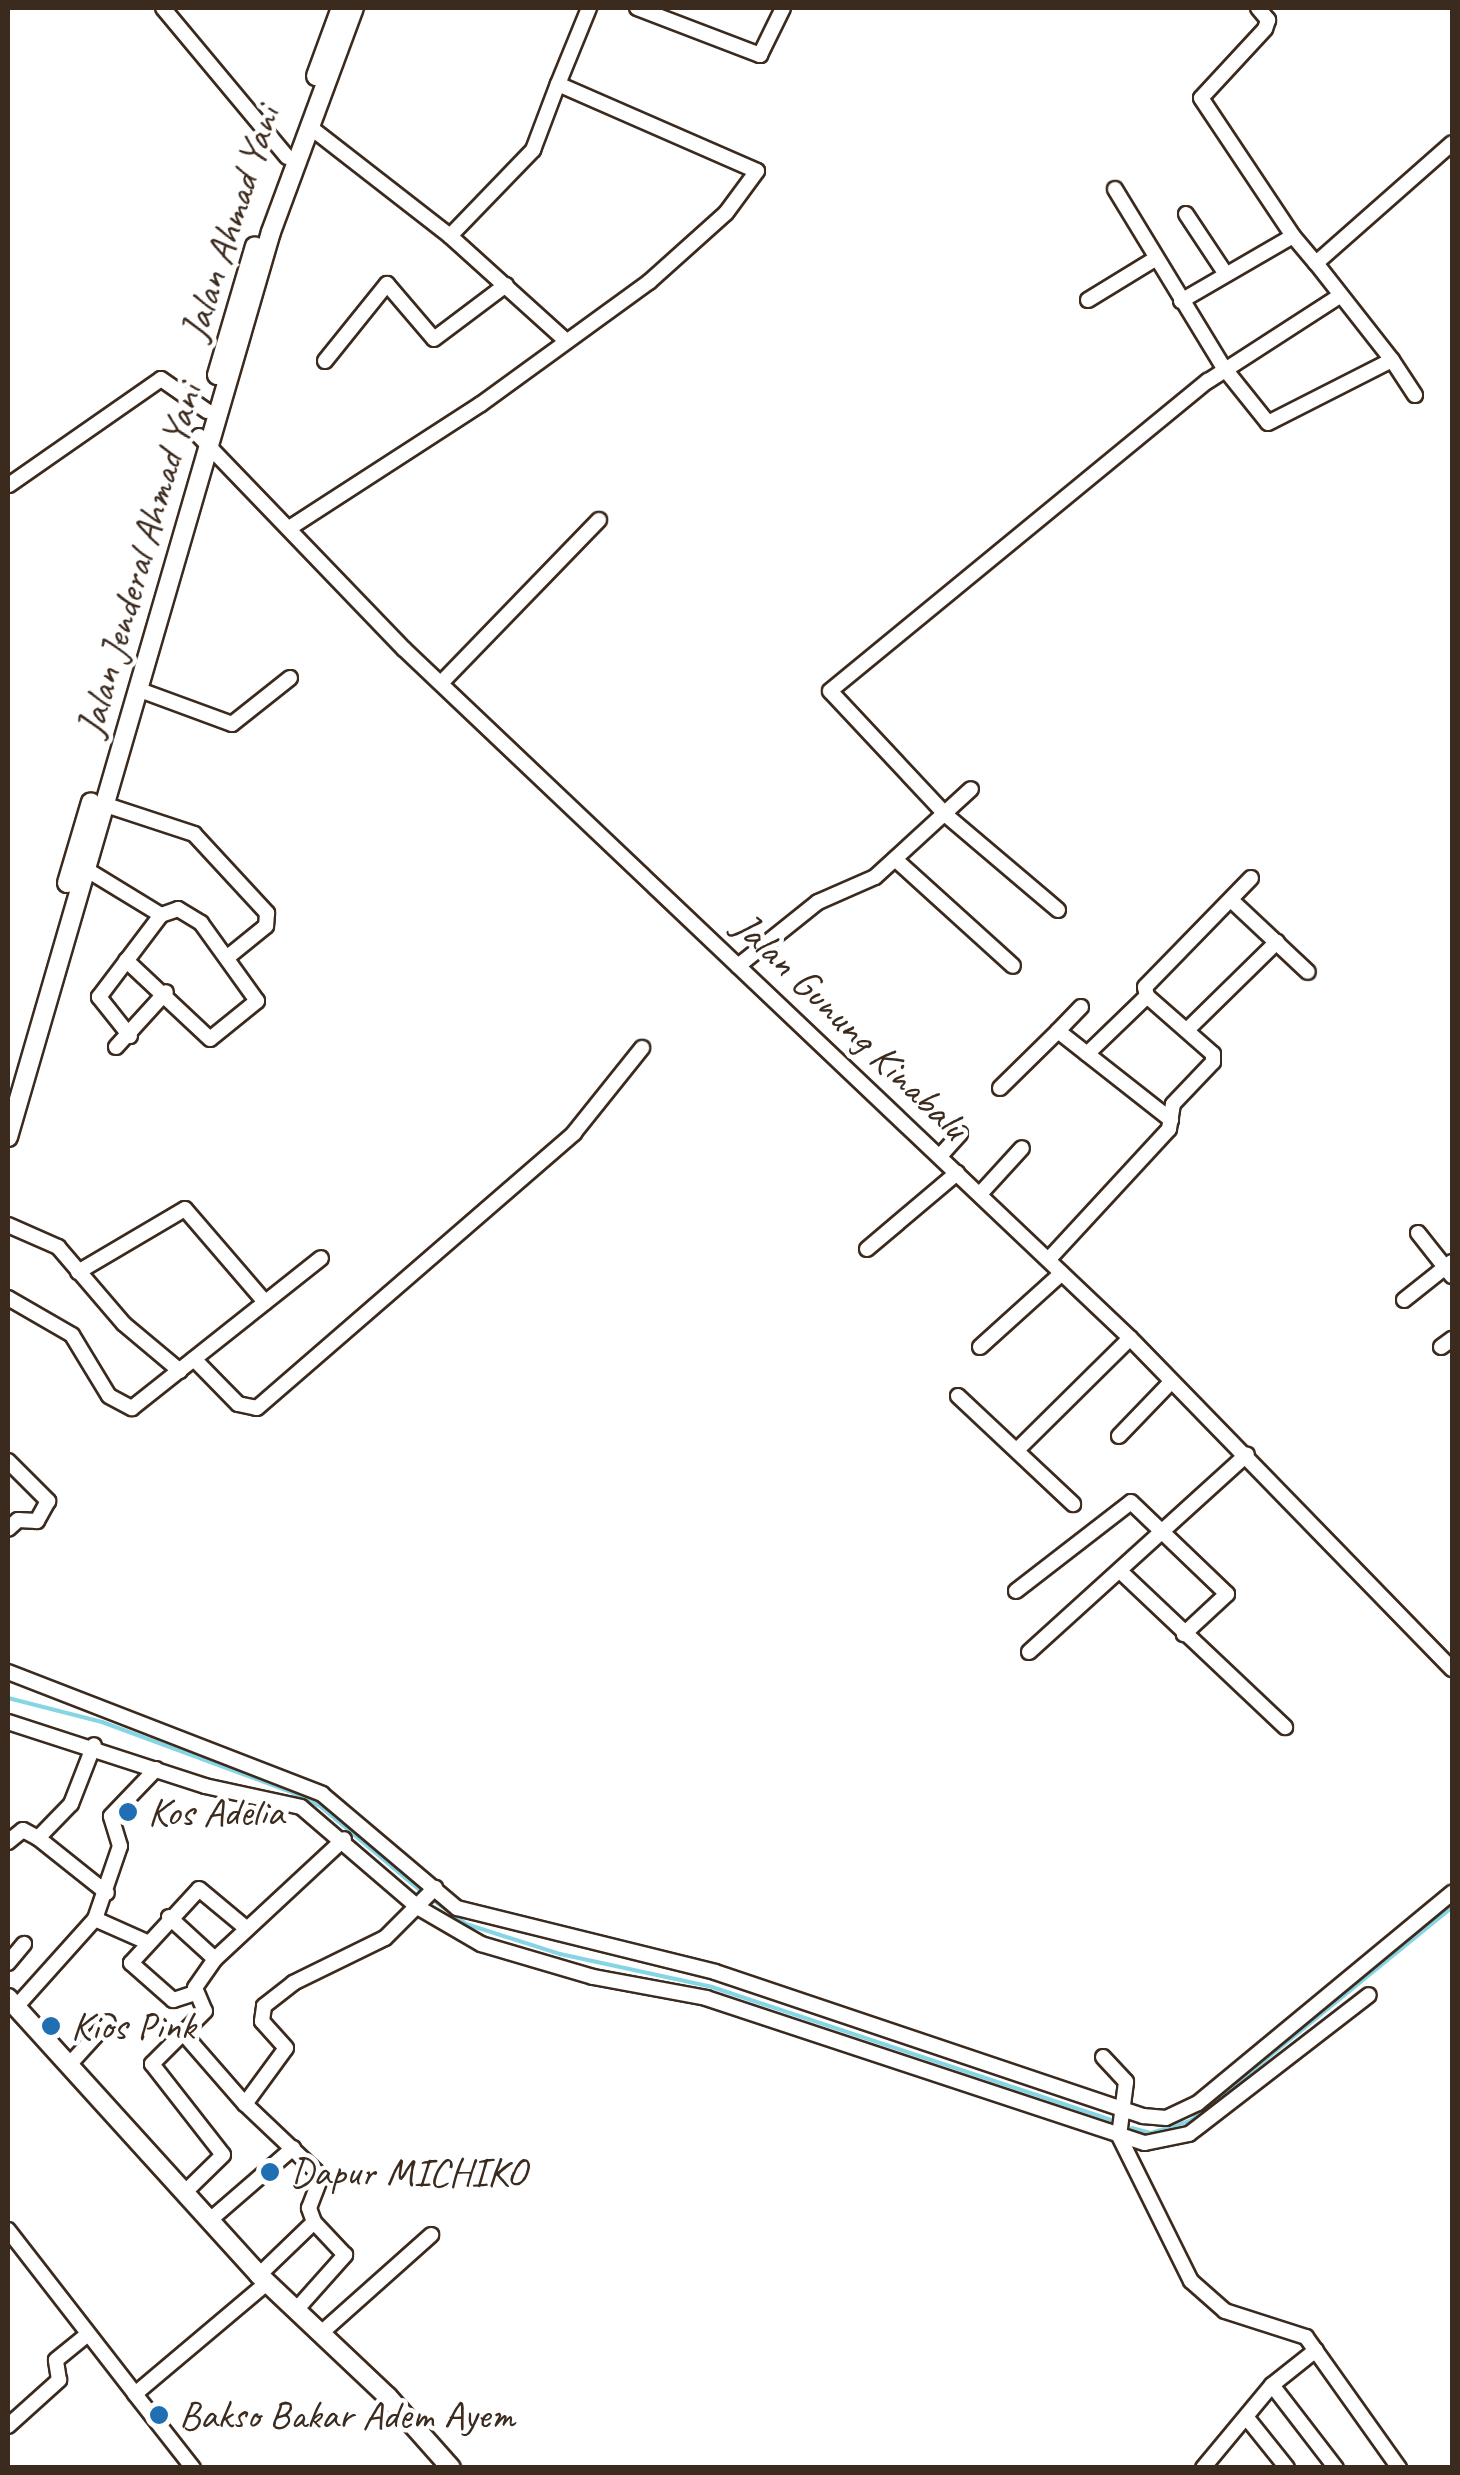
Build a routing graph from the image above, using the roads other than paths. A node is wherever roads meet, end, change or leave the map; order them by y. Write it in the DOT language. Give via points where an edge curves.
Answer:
graph roads {
  1 [pos="164,8"];
  2 [pos="341,8"];
  3 [pos="354,8"];
  4 [pos="589,8"];
  5 [pos="636,8"];
  6 [pos="783,8"];
  7 [pos="1258,8"];
  8 [pos="558,84"];
  9 [pos="310,127"];
  10 [pos="1452,143"];
  11 [pos="287,157"];
  12 [pos="1115,189"];
  13 [pos="1186,214"];
  14 [pos="450,236"];
  15 [pos="1293,236"];
  16 [pos="1155,259"];
  17 [pos="1316,263"];
  18 [pos="1225,273"];
  19 [pos="506,285"];
  20 [pos="1338,297"];
  21 [pos="1088,300"];
  22 [pos="1181,301"];
  23 [pos="565,340"];
  24 [pos="1392,360"];
  25 [pos="325,361"];
  26 [pos="1224,368"];
  27 [pos="1415,395"];
  28 [pos="207,411"];
  29 [pos="204,441"];
  30 [pos="8,485"];
  31 [pos="600,520"];
  32 [pos="291,528"];
  33 [pos="290,678"];
  34 [pos="440,684"];
  35 [pos="137,688"];
  36 [pos="971,789"];
  37 [pos="103,804"];
  38 [pos="946,816"];
  39 [pos="83,858"];
  40 [pos="896,859"];
  41 [pos="1251,878"];
  42 [pos="1231,900"];
  43 [pos="1058,910"];
  44 [pos="161,915"];
  45 [pos="1277,942"];
  46 [pos="229,956"];
  47 [pos="126,960"];
  48 [pos="738,966"];
  49 [pos="1013,966"];
  50 [pos="1308,972"];
  51 [pos="166,992"];
  52 [pos="1147,996"];
  53 [pos="1081,1006"];
  54 [pos="35,1019"];
  55 [pos="1187,1030"];
  56 [pos="1058,1031"];
  57 [pos="130,1036"];
  58 [pos="116,1047"];
  59 [pos="642,1048"];
  60 [pos="1087,1054"];
  61 [pos="1000,1088"];
  62 [pos="8,1095"];
  63 [pos="1171,1120"];
  64 [pos="960,1134"];
  65 [pos="8,1138"];
  66 [pos="1022,1148"];
  67 [pos="940,1156"];
  68 [pos="958,1173"];
  69 [pos="980,1194"];
  70 [pos="8,1224"];
  71 [pos="1418,1233"];
  72 [pos="866,1249"];
  73 [pos="320,1258"];
  74 [pos="1049,1259"];
  75 [pos="1450,1269"];
  76 [pos="78,1272"];
  77 [pos="1062,1273"];
  78 [pos="8,1298"];
  79 [pos="1404,1300"];
  80 [pos="265,1302"];
  81 [pos="1130,1338"];
  82 [pos="980,1347"];
  83 [pos="194,1358"];
  84 [pos="180,1371"];
  85 [pos="1172,1381"];
  86 [pos="958,1396"];
  87 [pos="1119,1436"];
  88 [pos="1017,1450"];
  89 [pos="1246,1454"];
  90 [pos="8,1460"];
  91 [pos="1073,1504"];
  92 [pos="8,1529"];
  93 [pos="1163,1532"];
  94 [pos="1121,1572"];
  95 [pos="1016,1591"];
  96 [pos="1184,1634"];
  97 [pos="1029,1652"];
  98 [pos="1452,1670"];
  99 [pos="8,1672"];
  100 [pos="8,1722"];
  101 [pos="1285,1727"];
  102 [pos="94,1746"];
  103 [pos="156,1769"];
  104 [pos="38,1838"];
  105 [pos="344,1839"];
  106 [pos="8,1842"];
  107 [pos="1452,1893"];
  108 [pos="106,1894"];
  109 [pos="427,1898"];
  110 [pos="170,1917"];
  111 [pos="94,1919"];
  112 [pos="247,1929"];
  113 [pos="147,1942"];
  114 [pos="24,1944"];
  115 [pos="216,1958"];
  116 [pos="8,1963"];
  117 [pos="195,1992"];
  118 [pos="1369,1995"];
  119 [pos="12,2003"];
  120 [pos="108,2022"];
  121 [pos="183,2032"];
  122 [pos="1102,2057"];
  123 [pos="68,2066"];
  124 [pos="245,2104"];
  125 [pos="1122,2124"];
  126 [pos="292,2148"];
  127 [pos="184,2193"];
  128 [pos="210,2220"];
  129 [pos="314,2222"];
  130 [pos="8,2230"];
  131 [pos="430,2235"];
  132 [pos="13,2249"];
  133 [pos="263,2279"];
  134 [pos="296,2310"];
  135 [pos="88,2334"];
  136 [pos="320,2334"];
  137 [pos="1316,2350"];
  138 [pos="1272,2385"];
  139 [pos="135,2394"];
  140 [pos="1248,2418"];
  141 [pos="8,2426"];
  142 [pos="193,2468"];
  143 [pos="451,2468"];
  144 [pos="1203,2468"];
  145 [pos="1287,2468"];
  146 [pos="1336,2468"];
  147 [pos="1399,2468"];
  1 -- 11 [label="street"];
  2 -- 11 [label="main road, Jalan Ahmad Yani"];
  3 -- 9 [label="main road, Jalan Jenderal Ahmad Yani"];
  4 -- 8 [label="street"];
  5 -- 6 [label="street" via="762,55"];
  7 -- 15 [label="street" via="1268,20 1266,29 1200,98"];
  8 -- 14 [label="street" via="533,150"];
  8 -- 23 [label="street" via="757,171 691,247"];
  9 -- 14 [label="street"];
  9 -- 29 [label="main road, Jalan Jenderal Ahmad Yani"];
  10 -- 17 [label="street"];
  11 -- 28 [label="main road, Jalan Ahmad Yani"];
  12 -- 16 [label="street"];
  13 -- 18 [label="street"];
  14 -- 19 [label="street"];
  15 -- 17 [label="street"];
  15 -- 18 [label="street"];
  16 -- 21 [label="street"];
  16 -- 22 [label="street"];
  17 -- 20 [label="street"];
  18 -- 22 [label="street"];
  19 -- 23 [label="street"];
  19 -- 25 [label="street" via="434,339 387,284"];
  20 -- 24 [label="street"];
  20 -- 26 [label="street"];
  22 -- 26 [label="street"];
  23 -- 32 [label="street" via="481,404"];
  24 -- 26 [label="street" via="1271,424"];
  24 -- 27 [label="street"];
  26 -- 38 [label="street" via="830,691"];
  28 -- 29 [label="main road, Jalan Ahmad Yani"];
  28 -- 30 [label="street" via="161,378"];
  29 -- 32 [label="street, Jalan Gunung Kinabalu"];
  29 -- 35 [label="main road, Jalan Jenderal Ahmad Yani"];
  29 -- 39 [label="main road, Jalan Ahmad Yani"];
  31 -- 34 [label="street"];
  32 -- 34 [label="street, Jalan Gunung Kinabalu"];
  33 -- 35 [label="street" via="232,724"];
  34 -- 48 [label="street, Jalan Gunung Kinabalu"];
  35 -- 37 [label="main road, Jalan Jenderal Ahmad Yani"];
  36 -- 38 [label="street"];
  37 -- 39 [label="main road, Jalan Jenderal Ahmad Yani"];
  37 -- 46 [label="street" via="194,834 267,913 266,926"];
  38 -- 40 [label="street"];
  38 -- 43 [label="street"];
  39 -- 44 [label="street"];
  39 -- 54 [label="main road, Jalan Ahmad Yani"];
  40 -- 48 [label="street" via="871,879 818,902"];
  40 -- 49 [label="street"];
  41 -- 42 [label="street"];
  42 -- 45 [label="street"];
  42 -- 52 [label="street" via="1147,983"];
  44 -- 46 [label="street" via="178,909 201,922"];
  44 -- 47 [label="street"];
  45 -- 50 [label="street"];
  45 -- 55 [label="street"];
  46 -- 51 [label="street" via="256,1001 214,1038"];
  47 -- 51 [label="street"];
  47 -- 57 [label="street" via="98,1000"];
  48 -- 67 [label="street, Jalan Gunung Kinabalu"];
  51 -- 57 [label="street"];
  52 -- 55 [label="street"];
  52 -- 60 [label="street"];
  53 -- 56 [label="street"];
  54 -- 62 [label="main road, Jalan Ahmad Yani"];
  54 -- 65 [label="main road"];
  55 -- 63 [label="street" via="1214,1060 1174,1104"];
  56 -- 60 [label="street"];
  56 -- 61 [label="street"];
  57 -- 58 [label="street"];
  59 -- 83 [label="street" via="574,1134 257,1408 238,1404"];
  60 -- 63 [label="street"];
  63 -- 74 [label="street"];
  64 -- 67 [label="street"];
  66 -- 69 [label="street"];
  67 -- 68 [label="street, Jalan Gunung Kinabalu"];
  68 -- 69 [label="street, Jalan Gunung Kinabalu"];
  68 -- 72 [label="street"];
  69 -- 74 [label="street, Jalan Gunung Kinabalu"];
  70 -- 76 [label="street" via="48,1239"];
  71 -- 75 [label="street"];
  73 -- 80 [label="street"];
  74 -- 77 [label="street, Jalan Gunung Kinabalu"];
  75 -- 79 [label="street"];
  76 -- 80 [label="street" via="186,1209"];
  76 -- 84 [label="street"];
  77 -- 81 [label="street, Jalan Gunung Kinabalu"];
  77 -- 82 [label="street"];
  78 -- 84 [label="street" via="72,1334 109,1396 129,1407"];
  80 -- 83 [label="street"];
  81 -- 85 [label="street, Jalan Gunung Kinabalu"];
  81 -- 88 [label="street"];
  83 -- 84 [label="street"];
  85 -- 87 [label="street"];
  85 -- 89 [label="street, Jalan Gunung Kinabalu"];
  86 -- 88 [label="street"];
  88 -- 91 [label="street"];
  89 -- 93 [label="street"];
  89 -- 98 [label="street, Jalan Gunung Kinabalu"];
  90 -- 92 [label="street" via="48,1501 37,1521 18,1520"];
  93 -- 94 [label="street"];
  93 -- 95 [label="street" via="1130,1502"];
  93 -- 96 [label="street" via="1228,1597"];
  94 -- 96 [label="street"];
  94 -- 97 [label="street"];
  96 -- 101 [label="street"];
  99 -- 109 [label="street" via="322,1794"];
  100 -- 102 [label="street"];
  102 -- 103 [label="street"];
  102 -- 104 [label="street" via="80,1792"];
  103 -- 105 [label="street" via="302,1807"];
  103 -- 108 [label="street" via="111,1816 120,1846"];
  104 -- 106 [label="street" via="23,1830"];
  104 -- 108 [label="street"];
  105 -- 109 [label="street"];
  105 -- 112 [label="street"];
  107 -- 125 [label="street" via="1198,2103 1166,2118"];
  108 -- 111 [label="street"];
  109 -- 124 [label="street" via="367,1950 268,2000 262,2021 285,2050"];
  109 -- 125 [label="street" via="508,1924 715,1972"];
  109 -- 125 [label="street" via="480,1944 593,1977 706,1998"];
  110 -- 112 [label="street" via="199,1889"];
  110 -- 113 [label="street"];
  110 -- 115 [label="street"];
  111 -- 113 [label="street"];
  111 -- 119 [label="street"];
  112 -- 115 [label="street"];
  113 -- 117 [label="street" via="132,1968 173,2000"];
  114 -- 116 [label="street"];
  115 -- 117 [label="street"];
  117 -- 121 [label="street" via="205,2010"];
  118 -- 125 [label="street" via="1189,2134 1145,2142"];
  119 -- 123 [label="main road"];
  120 -- 123 [label="street"];
  121 -- 124 [label="street"];
  121 -- 127 [label="street" via="152,2064 223,2155"];
  122 -- 125 [label="street" via="1123,2075"];
  123 -- 127 [label="main road"];
  124 -- 126 [label="street"];
  125 -- 137 [label="street" via="1168,2243 1202,2295 1225,2311 1292,2330"];
  126 -- 128 [label="street"];
  126 -- 129 [label="street" via="321,2176 309,2208"];
  127 -- 128 [label="main road"];
  128 -- 133 [label="main road"];
  129 -- 133 [label="street"];
  129 -- 134 [label="street" via="344,2254"];
  130 -- 132 [label="street"];
  131 -- 136 [label="street"];
  132 -- 135 [label="street"];
  133 -- 134 [label="main road"];
  133 -- 139 [label="street"];
  134 -- 136 [label="main road"];
  135 -- 139 [label="street"];
  135 -- 141 [label="street" via="56,2360 60,2380"];
  136 -- 143 [label="main road"];
  137 -- 138 [label="street"];
  137 -- 147 [label="street"];
  138 -- 140 [label="street"];
  138 -- 146 [label="street"];
  139 -- 142 [label="street"];
  140 -- 144 [label="street"];
  140 -- 145 [label="street"];
}
